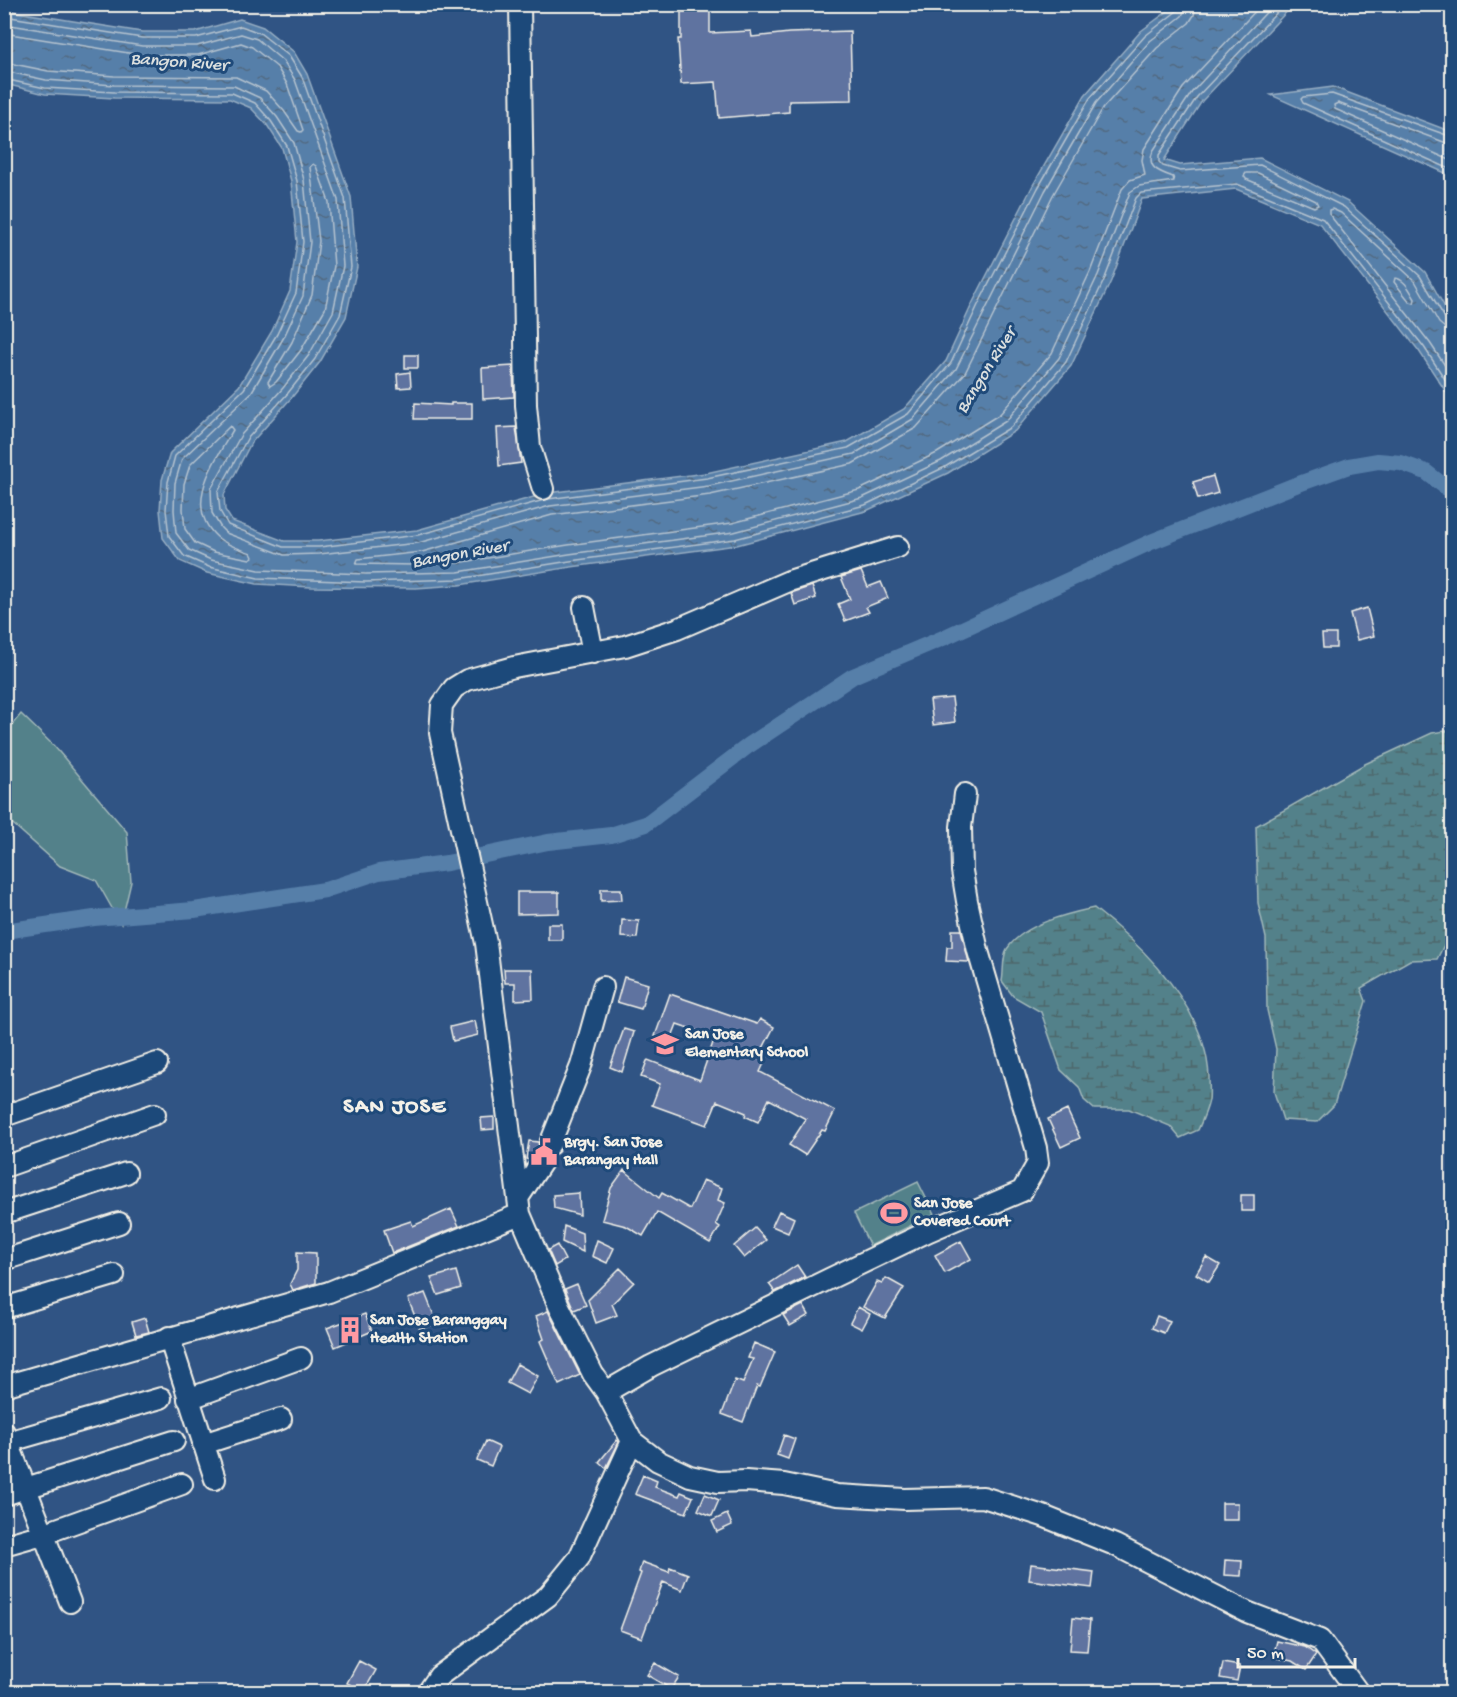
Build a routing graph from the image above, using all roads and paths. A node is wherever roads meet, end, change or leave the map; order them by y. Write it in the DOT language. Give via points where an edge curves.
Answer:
graph roads {
  1 [pos="520,4"];
  2 [pos="543,489"];
  3 [pos="898,547"];
  4 [pos="584,607"];
  5 [pos="593,653"];
  6 [pos="964,795"];
  7 [pos="603,987"];
  8 [pos="157,1063"];
  9 [pos="155,1114"];
  10 [pos="4,1116"];
  11 [pos="550,1144"];
  12 [pos="542,1162"];
  13 [pos="4,1167"];
  14 [pos="126,1173"];
  15 [pos="519,1206"];
  16 [pos="4,1213"];
  17 [pos="119,1223"];
  18 [pos="4,1260"];
  19 [pos="114,1275"];
  20 [pos="4,1308"];
  21 [pos="169,1337"];
  22 [pos="301,1358"];
  23 [pos="4,1386"];
  24 [pos="606,1392"];
  25 [pos="161,1398"];
  26 [pos="188,1399"];
  27 [pos="281,1419"];
  28 [pos="6,1439"];
  29 [pos="174,1441"];
  30 [pos="632,1441"];
  31 [pos="203,1444"];
  32 [pos="215,1479"];
  33 [pos="182,1484"];
  34 [pos="27,1489"];
  35 [pos="4,1495"];
  36 [pos="43,1534"];
  37 [pos="4,1545"];
  38 [pos="70,1602"];
  39 [pos="428,1692"];
  40 [pos="1359,1692"];
  1 -- 2 [label="street" via="526,405 530,447"];
  3 -- 5 [label="street" via="789,582 678,628"];
  4 -- 5 [label="street"];
  5 -- 15 [label="street" via="490,672 454,688 442,705 440,733 486,943"];
  6 -- 24 [label="street" via="961,826 966,901 1036,1148 1038,1162 1022,1191 928,1231 651,1366"];
  7 -- 11 [label="street" via="581,1066"];
  8 -- 10 [label="street"];
  9 -- 13 [label="street"];
  12 -- 15 [label="street"];
  14 -- 16 [label="street"];
  15 -- 21 [label="street" via="329,1292"];
  15 -- 24 [label="street" via="581,1353"];
  17 -- 18 [label="street"];
  19 -- 20 [label="street"];
  21 -- 23 [label="street"];
  21 -- 26 [label="street"];
  22 -- 26 [label="street"];
  24 -- 30 [label="street"];
  25 -- 28 [label="street"];
  26 -- 31 [label="street"];
  27 -- 31 [label="street"];
  28 -- 34 [label="street"];
  29 -- 34 [label="street"];
  30 -- 39 [label="street" via="579,1558 548,1596 439,1676"];
  30 -- 40 [label="street" via="658,1461 690,1476 718,1482 784,1484 837,1495 905,1499 984,1497 1042,1516 1115,1545 1247,1612 1320,1640"];
  31 -- 32 [label="street"];
  33 -- 36 [label="street"];
  34 -- 35 [label="street"];
  34 -- 36 [label="street"];
  36 -- 37 [label="street"];
  36 -- 38 [label="street"];
}
